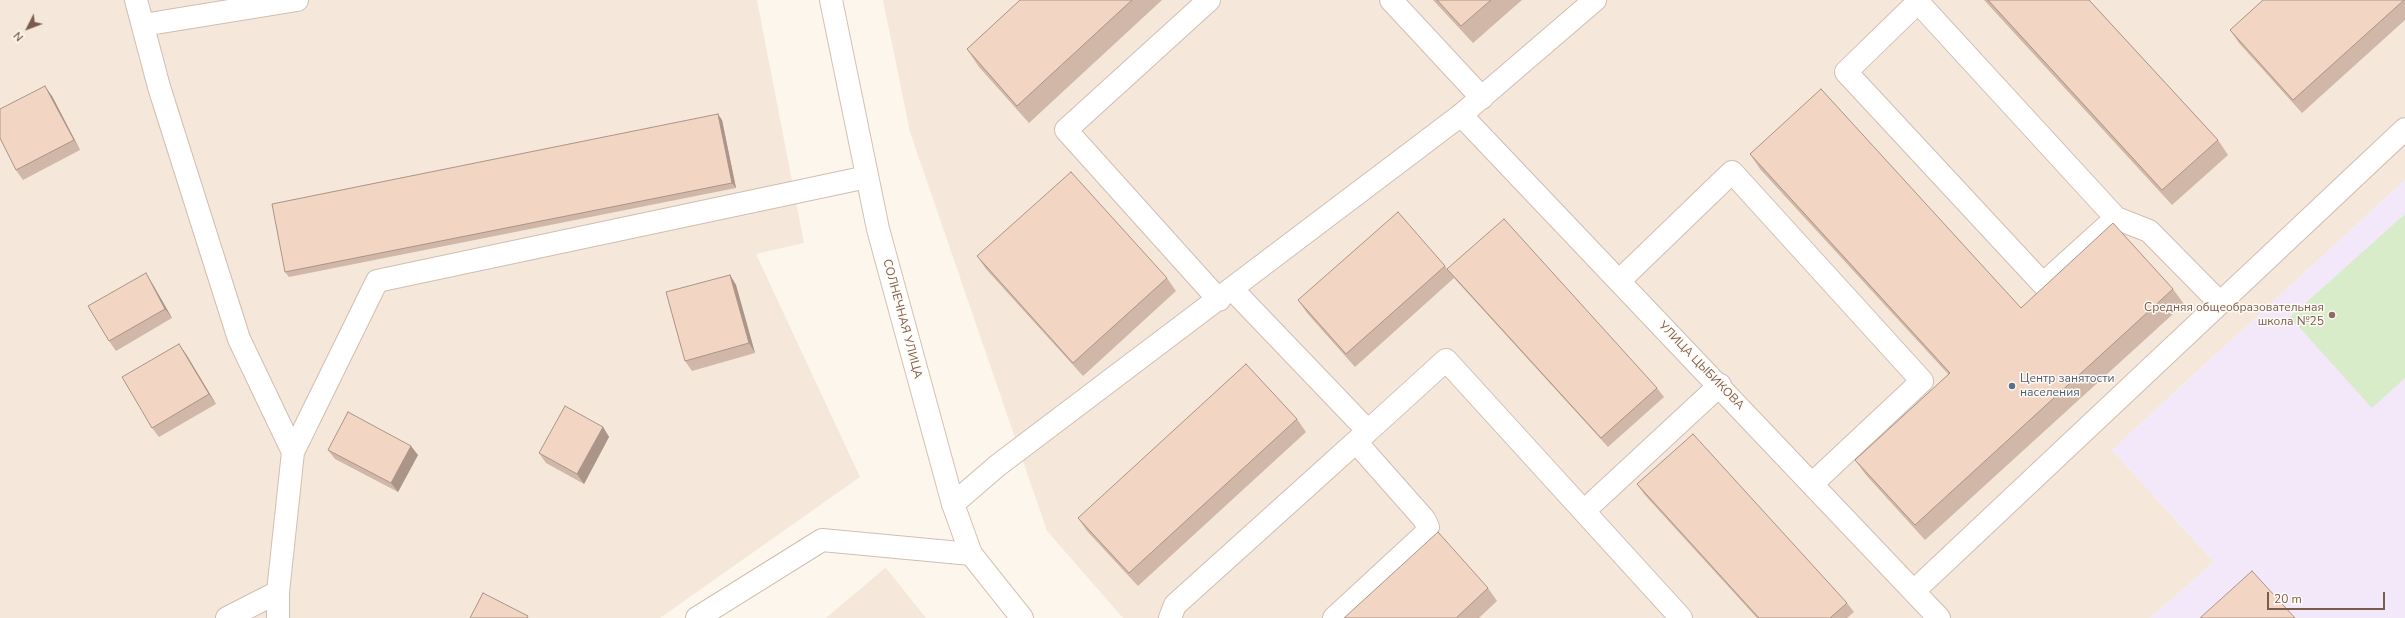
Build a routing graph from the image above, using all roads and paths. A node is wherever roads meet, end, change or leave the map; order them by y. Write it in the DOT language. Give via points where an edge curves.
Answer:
graph roads {
  1 [pos="136,0"];
  2 [pos="297,0"];
  3 [pos="831,0"];
  4 [pos="1209,0"];
  5 [pos="1391,0"];
  6 [pos="1595,0"];
  7 [pos="1917,1"];
  8 [pos="142,25"];
  9 [pos="1482,98"];
  10 [pos="1461,115"];
  11 [pos="2405,129"];
  12 [pos="867,177"];
  13 [pos="2116,218"];
  14 [pos="1619,281"];
  15 [pos="1226,295"];
  16 [pos="2220,303"];
  17 [pos="1720,385"];
  18 [pos="1362,437"];
  19 [pos="292,452"];
  20 [pos="1813,483"];
  21 [pos="953,504"];
  22 [pos="1584,511"];
  23 [pos="971,554"];
  24 [pos="1915,590"];
  25 [pos="278,592"];
  26 [pos="227,618"];
  27 [pos="278,618"];
  28 [pos="697,618"];
  29 [pos="1022,618"];
  30 [pos="1170,618"];
  31 [pos="1334,618"];
  32 [pos="1682,618"];
  33 [pos="1939,618"];
  1 -- 8 [label="street"];
  2 -- 8 [label="street"];
  3 -- 12 [label="street, СОЛНЕЧНАЯ УЛИЦА"];
  4 -- 15 [label="street" via="1066,130"];
  5 -- 9 [label="street"];
  6 -- 9 [label="street"];
  7 -- 13 [label="street"];
  7 -- 13 [label="street" via="1846,72 2043,284"];
  8 -- 19 [label="street" via="159,87 239,339"];
  9 -- 10 [label="street"];
  10 -- 14 [label="street, УЛИЦА ЦЫБИКОВА"];
  10 -- 15 [label="street"];
  11 -- 16 [label="street"];
  12 -- 19 [label="street" via="377,282"];
  12 -- 21 [label="street, СОЛНЕЧНАЯ УЛИЦА" via="880,237"];
  13 -- 16 [label="street" via="2149,231"];
  14 -- 17 [label="street, УЛИЦА ЦЫБИКОВА"];
  14 -- 20 [label="street" via="1732,172 1922,381"];
  15 -- 18 [label="street"];
  15 -- 21 [label="street" via="997,466"];
  16 -- 24 [label="street"];
  17 -- 20 [label="street, УЛИЦА ЦЫБИКОВА"];
  17 -- 22 [label="street"];
  18 -- 22 [label="street" via="1446,360"];
  18 -- 30 [label="street" via="1175,605"];
  18 -- 31 [label="street" via="1428,527 1426,534"];
  19 -- 25 [label="street"];
  20 -- 24 [label="street, УЛИЦА ЦЫБИКОВА"];
  21 -- 23 [label="street, СОЛНЕЧНАЯ УЛИЦА"];
  22 -- 32 [label="street"];
  23 -- 28 [label="street" via="822,540"];
  23 -- 29 [label="street, СОЛНЕЧНАЯ УЛИЦА"];
  24 -- 33 [label="street, УЛИЦА ЦЫБИКОВА"];
  25 -- 26 [label="street"];
  25 -- 27 [label="street"];
}
